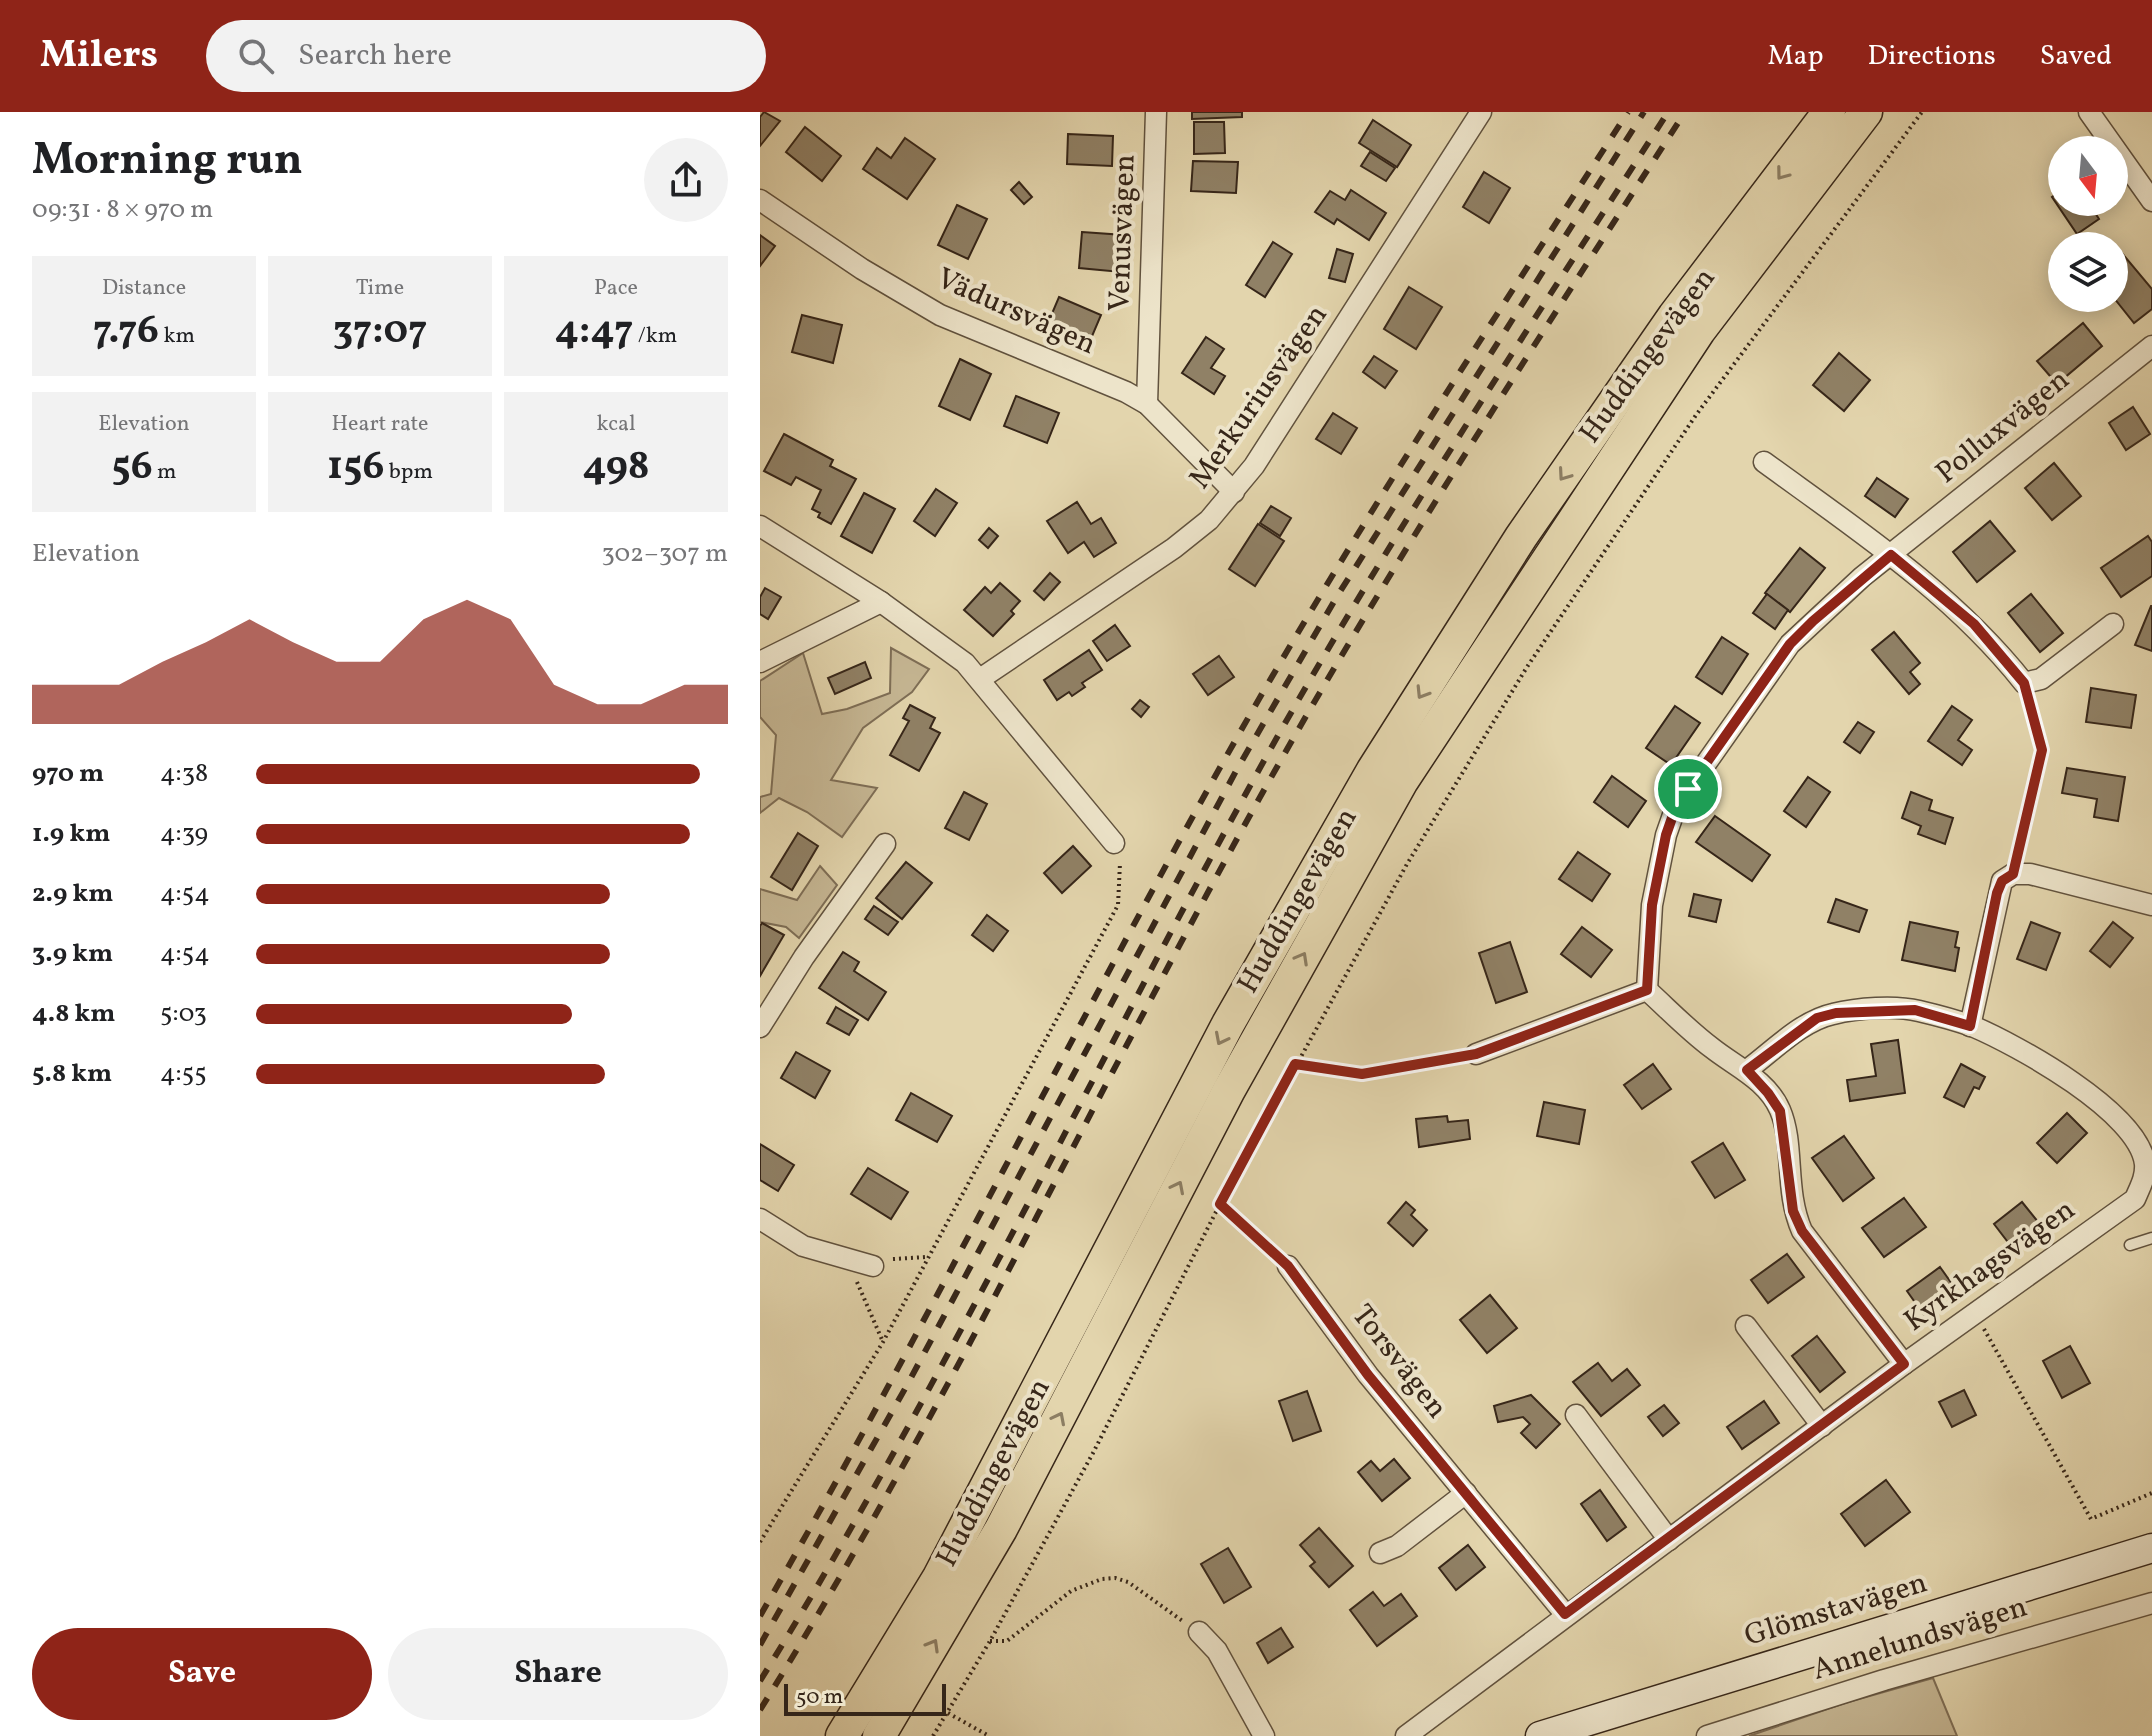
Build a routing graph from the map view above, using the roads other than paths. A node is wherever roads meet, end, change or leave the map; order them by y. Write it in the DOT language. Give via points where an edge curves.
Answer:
graph roads {
  1 [pos="1156,112"];
  2 [pos="1481,112"];
  3 [pos="1829,112"];
  4 [pos="1866,112"];
  5 [pos="2089,112"];
  6 [pos="760,200"];
  7 [pos="2152,201"];
  8 [pos="2152,346"];
  9 [pos="1147,404"];
  10 [pos="1764,462"];
  11 [pos="1234,492"];
  12 [pos="760,526"];
  13 [pos="1891,555"];
  14 [pos="881,602"];
  15 [pos="2113,624"];
  16 [pos="760,662"];
  17 [pos="980,679"];
  18 [pos="1114,843"];
  19 [pos="885,844"];
  20 [pos="2152,905"];
  21 [pos="1647,990"];
  22 [pos="1970,1026"];
  23 [pos="760,1027"];
  24 [pos="1476,1054"];
  25 [pos="1747,1070"];
  26 [pos="760,1219"];
  27 [pos="2152,1238"];
  28 [pos="2130,1245"];
  29 [pos="873,1266"];
  30 [pos="1288,1266"];
  31 [pos="1746,1326"];
  32 [pos="1904,1364"];
  33 [pos="1576,1415"];
  34 [pos="1822,1426"];
  35 [pos="1466,1493"];
  36 [pos="1669,1540"];
  37 [pos="2152,1548"];
  38 [pos="1380,1553"];
  39 [pos="2152,1603"];
  40 [pos="1565,1614"];
  41 [pos="1199,1632"];
  42 [pos="842,1736"];
  43 [pos="879,1736"];
  44 [pos="1264,1736"];
  45 [pos="1406,1736"];
  46 [pos="1540,1736"];
  47 [pos="1707,1736"];
  1 -- 9 [label="street, Venusvägen"];
  2 -- 11 [label="street, Merkuriusvägen"];
  3 -- 42 [label="main road, Huddingevägen, one-way" via="1674,316 1548,498 1373,770 1228,1024 939,1577"];
  43 -- 4 [label="main road, Huddingevägen, one-way" via="1001,1529 1229,1090 1402,781 1699,331"];
  5 -- 7 [label="street"];
  6 -- 9 [label="street, Vädursvägen" via="940,315"];
  8 -- 13 [label="street, Polluxvägen"];
  9 -- 11 [label="street, Vädursvägen"];
  10 -- 13 [label="street"];
  11 -- 17 [label="street, Merkuriusvägen" via="1174,548"];
  12 -- 14 [label="street"];
  13 -- 15 [label="street" via="1974,624 2024,683 2041,679"];
  13 -- 21 [label="street, Polluxvägen" via="1790,644 1673,815 1652,905"];
  14 -- 16 [label="street"];
  14 -- 17 [label="street"];
  17 -- 18 [label="street"];
  19 -- 23 [label="street"];
  20 -- 22 [label="street" via="2030,874 2013,874 2002,881"];
  21 -- 24 [label="street"];
  21 -- 25 [label="street" via="1712,1048"];
  22 -- 25 [label="street" via="1915,1010 1836,1013 1817,1018"];
  22 -- 32 [label="street, Kyrkhagsvägen" via="2033,1057 2091,1097 2137,1141 2145,1175 2135,1199"];
  25 -- 32 [label="street" via="1780,1111 1793,1211 1802,1231"];
  26 -- 29 [label="street" via="803,1246"];
  27 -- 28 [label="lane"];
  30 -- 35 [label="street, Torsvägen" via="1368,1375"];
  31 -- 34 [label="street"];
  32 -- 34 [label="street, Kyrkhagsvägen"];
  33 -- 36 [label="street"];
  34 -- 36 [label="street, Kyrkhagsvägen"];
  35 -- 38 [label="street"];
  35 -- 40 [label="street, Torsvägen"];
  36 -- 40 [label="street, Kyrkhagsvägen"];
  37 -- 46 [label="main road, Glömstavägen"];
  39 -- 47 [label="street, Annelundsvägen"];
  40 -- 45 [label="street, Kyrkhagsvägen"];
  41 -- 44 [label="street" via="1217,1651"];
}
